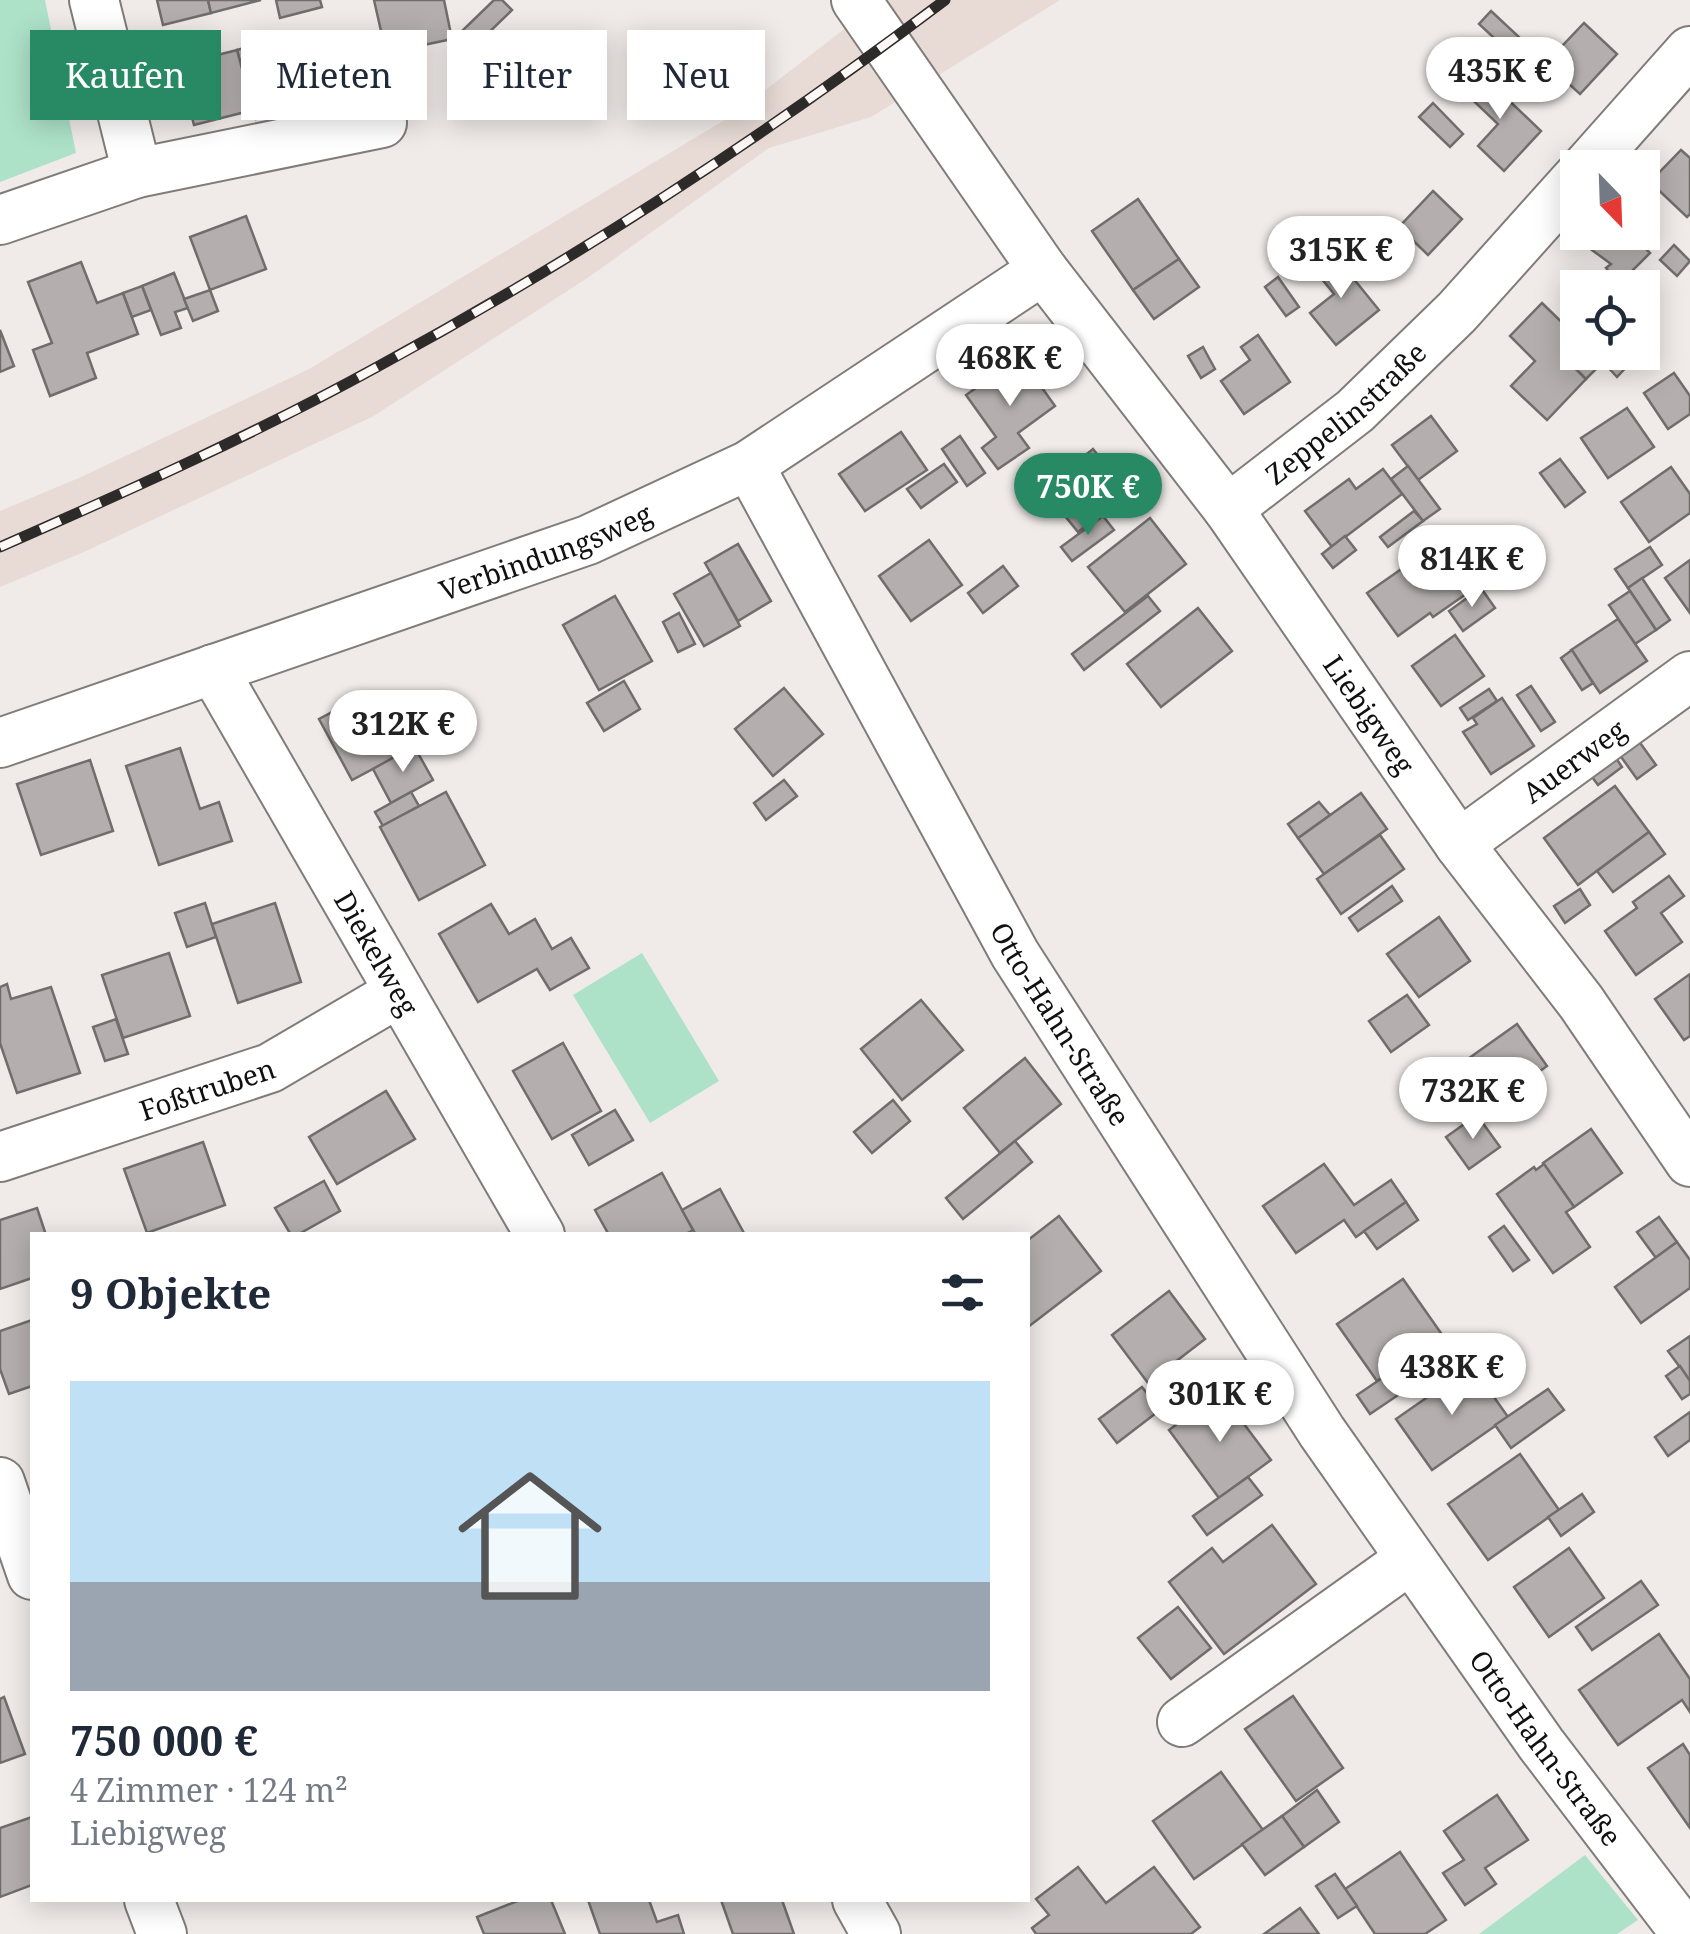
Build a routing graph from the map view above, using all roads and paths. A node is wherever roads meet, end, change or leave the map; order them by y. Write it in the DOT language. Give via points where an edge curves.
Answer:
graph roads {
  1 [pos="94,0"];
  2 [pos="856,0"];
  3 [pos="1690,51"];
  4 [pos="382,122"];
  5 [pos="1602,150"];
  6 [pos="137,173"];
  7 [pos="1560,197"];
  8 [pos="0,220"];
  9 [pos="1043,270"];
  10 [pos="749,466"];
  11 [pos="1228,510"];
  12 [pos="213,670"];
  13 [pos="1690,676"];
  14 [pos="0,743"];
  15 [pos="1459,844"];
  16 [pos="398,992"];
  17 [pos="0,1158"];
  18 [pos="1690,1162"];
  19 [pos="538,1232"];
  20 [pos="0,1482"];
  21 [pos="1409,1560"];
  22 [pos="30,1569"];
  23 [pos="1182,1722"];
  24 [pos="857,1902"];
  25 [pos="876,1934"];
  26 [pos="1686,1934"];
  1 -- 6 [label="street"];
  2 -- 9 [label="street, Liebigweg"];
  3 -- 5 [label="street"];
  4 -- 6 [label="street"];
  6 -- 8 [label="street"];
  7 -- 11 [label="street, Zeppelinstraße" via="1457,312 1355,410"];
  9 -- 10 [label="street, Verbindungsweg"];
  9 -- 11 [label="street, Liebigweg"];
  10 -- 12 [label="street, Verbindungsweg" via="588,540"];
  10 -- 21 [label="street, Otto-Hahn-Straße" via="1015,954"];
  11 -- 15 [label="street, Liebigweg"];
  12 -- 14 [label="street, Verbindungsweg"];
  12 -- 16 [label="street, Diekelweg"];
  13 -- 15 [label="street, Auerweg"];
  15 -- 18 [label="street, Liebigweg" via="1580,1002"];
  16 -- 17 [label="street, Foßtruben" via="270,1068"];
  16 -- 19 [label="street, Diekelweg"];
  20 -- 22 [label="street"];
  21 -- 23 [label="street"];
  21 -- 26 [label="street, Otto-Hahn-Straße"];
  24 -- 25 [label="street"];
}
